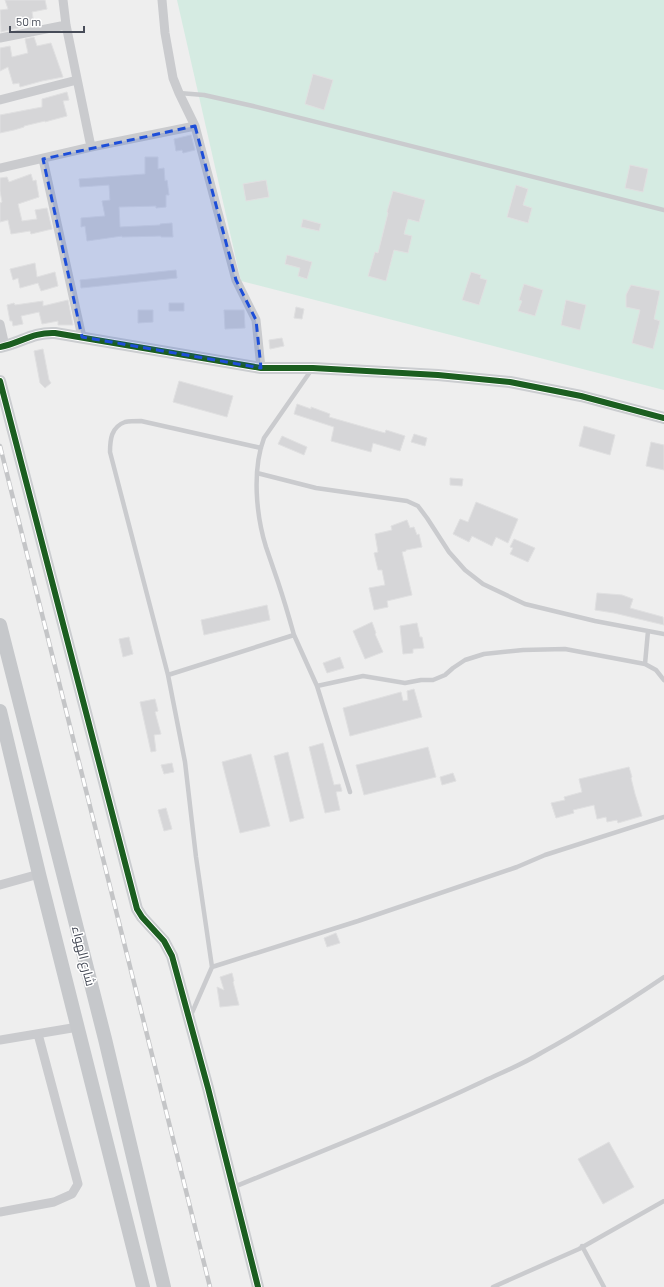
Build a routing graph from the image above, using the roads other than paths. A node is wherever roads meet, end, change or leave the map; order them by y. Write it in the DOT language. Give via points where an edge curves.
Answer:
graph roads {
  1 [pos="63,0"];
  2 [pos="162,0"];
  3 [pos="66,25"];
  4 [pos="0,38"];
  5 [pos="77,80"];
  6 [pos="179,94"];
  7 [pos="0,100"];
  8 [pos="195,126"];
  9 [pos="91,147"];
  10 [pos="43,159"];
  11 [pos="0,168"];
  12 [pos="664,210"];
  13 [pos="0,324"];
  14 [pos="82,337"];
  15 [pos="2,346"];
  16 [pos="261,368"];
  17 [pos="313,368"];
  18 [pos="0,381"];
  19 [pos="664,418"];
  20 [pos="261,448"];
  21 [pos="257,473"];
  22 [pos="0,625"];
  23 [pos="648,631"];
  24 [pos="664,634"];
  25 [pos="294,635"];
  26 [pos="646,664"];
  27 [pos="168,675"];
  28 [pos="664,680"];
  29 [pos="317,686"];
  30 [pos="0,711"];
  31 [pos="3,734"];
  32 [pos="350,792"];
  33 [pos="664,816"];
  34 [pos="39,874"];
  35 [pos="0,884"];
  36 [pos="212,967"];
  37 [pos="664,977"];
  38 [pos="189,1019"];
  39 [pos="78,1027"];
  40 [pos="35,1034"];
  41 [pos="0,1040"];
  42 [pos="0,1046"];
  43 [pos="233,1187"];
  44 [pos="664,1201"];
  45 [pos="0,1212"];
  46 [pos="582,1246"];
  47 [pos="143,1287"];
  48 [pos="164,1287"];
  49 [pos="258,1287"];
  50 [pos="493,1287"];
  51 [pos="604,1287"];
  1 -- 3 [label="street"];
  2 -- 6 [label="street" via="172,70"];
  3 -- 4 [label="street"];
  3 -- 5 [label="street"];
  5 -- 7 [label="street"];
  5 -- 9 [label="street"];
  6 -- 8 [label="street"];
  6 -- 12 [label="lane" via="204,95 253,106"];
  8 -- 9 [label="street"];
  8 -- 16 [label="street" via="236,280 256,320"];
  9 -- 10 [label="street"];
  10 -- 11 [label="street"];
  10 -- 14 [label="street"];
  13 -- 15 [label="street"];
  14 -- 15 [label="street" via="55,333 35,334"];
  14 -- 16 [label="street"];
  16 -- 17 [label="street"];
  17 -- 19 [label="street" via="510,382 581,396"];
  17 -- 20 [label="lane" via="264,438"];
  18 -- 38 [label="street" via="137,909 164,941 172,956"];
  20 -- 21 [label="lane"];
  20 -- 27 [label="lane" via="142,421 124,422 114,429 110,440 112,460"];
  21 -- 23 [label="lane" via="316,488 407,501 418,506 449,552 465,570 483,584 525,604"];
  21 -- 25 [label="lane" via="260,516 266,546"];
  22 -- 48 [label="main road, شارع الهواء" via="103,1032"];
  23 -- 24 [label="lane"];
  23 -- 26 [label="lane"];
  25 -- 27 [label="lane"];
  25 -- 29 [label="lane"];
  26 -- 28 [label="lane" via="656,670"];
  26 -- 29 [label="lane" via="565,649 523,650 484,654 465,660 433,680 405,683 363,676"];
  27 -- 36 [label="lane" via="185,762"];
  29 -- 32 [label="lane"];
  30 -- 31 [label="main road, شارع الهواء"];
  31 -- 34 [label="main road, شارع الهواء"];
  33 -- 36 [label="lane" via="545,855 358,922"];
  34 -- 35 [label="street"];
  34 -- 39 [label="main road, شارع الهواء"];
  36 -- 38 [label="lane"];
  37 -- 43 [label="lane" via="623,1005 540,1054 402,1119"];
  38 -- 43 [label="street"];
  39 -- 40 [label="street"];
  39 -- 47 [label="main road, شارع الهواء"];
  40 -- 41 [label="street"];
  40 -- 42 [label="street" via="17,1044"];
  40 -- 45 [label="street" via="78,1184 72,1194 54,1202"];
  43 -- 49 [label="street"];
  44 -- 46 [label="lane"];
  46 -- 50 [label="lane"];
  46 -- 51 [label="lane"];
}
